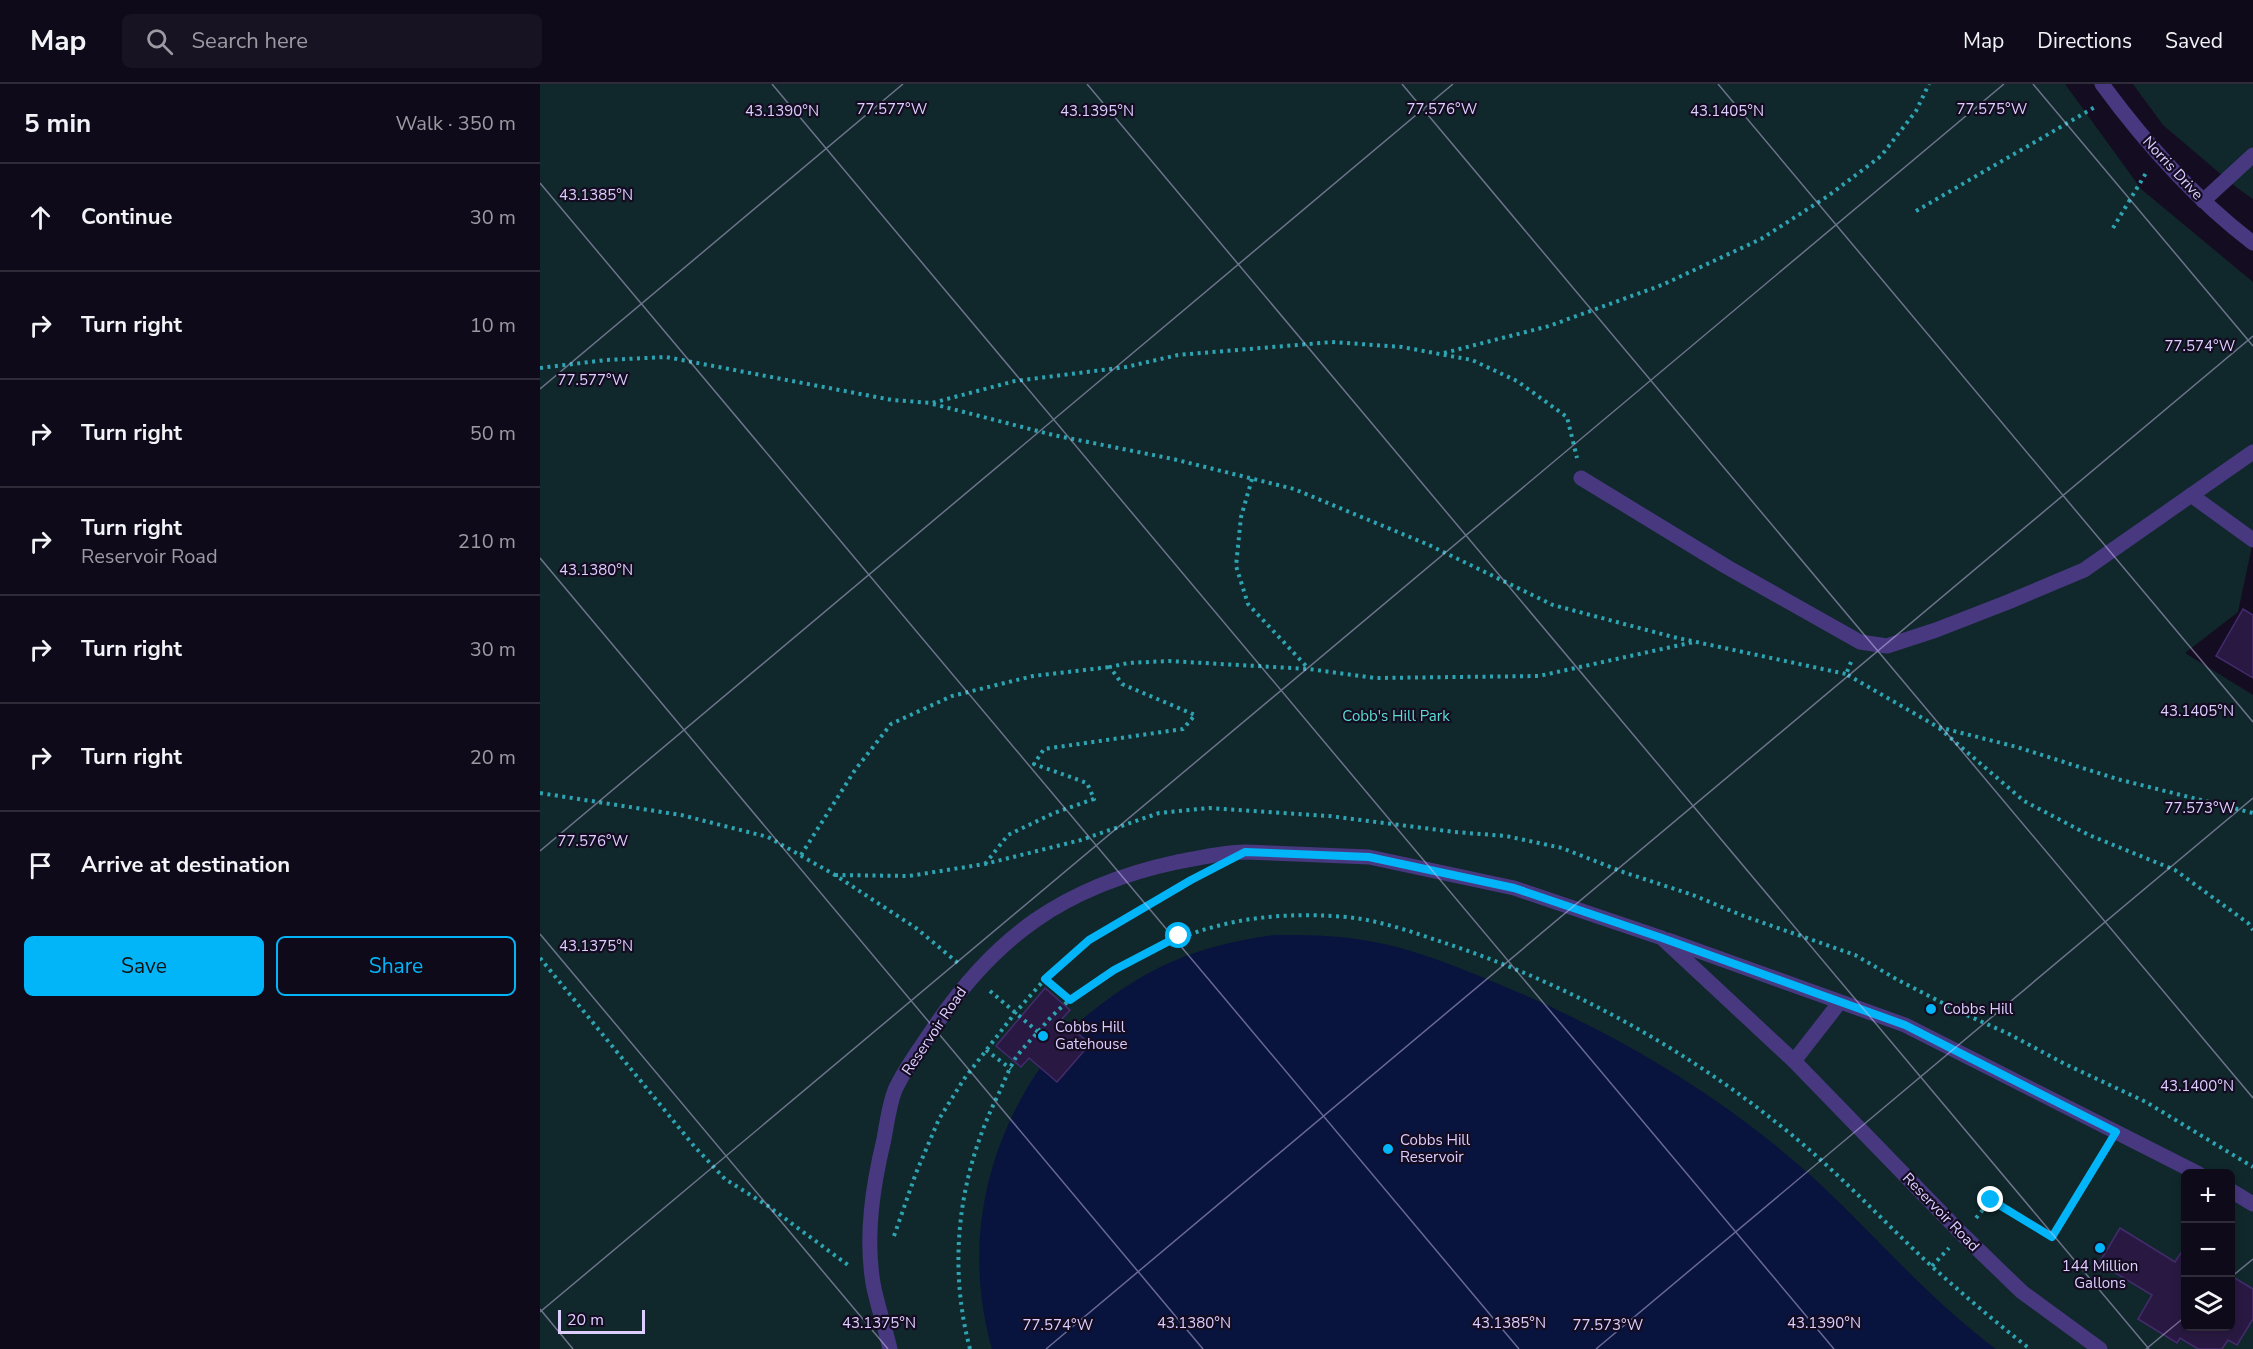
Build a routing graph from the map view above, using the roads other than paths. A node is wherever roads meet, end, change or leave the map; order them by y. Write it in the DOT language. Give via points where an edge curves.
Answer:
graph roads {
  1 [pos="2102,84"];
  2 [pos="2253,155"];
  3 [pos="2203,201"];
  4 [pos="2253,243"];
  5 [pos="2253,452"];
  6 [pos="1581,478"];
  7 [pos="2191,495"];
  8 [pos="2253,540"];
  9 [pos="1662,938"];
  10 [pos="1840,1002"];
  11 [pos="1794,1061"];
  12 [pos="2191,1169"];
  13 [pos="2235,1193"];
  14 [pos="2253,1204"];
  15 [pos="890,1349"];
  16 [pos="2100,1349"];
  1 -- 3 [label="street, Norris Drive" via="2157,154"];
  2 -- 3 [label="street"];
  3 -- 4 [label="street, Norris Drive"];
  5 -- 7 [label="street"];
  6 -- 7 [label="street" via="1860,642 1887,646 2008,603 2084,570"];
  7 -- 8 [label="street"];
  9 -- 10 [label="street, Reservoir Road"];
  9 -- 11 [label="street, Reservoir Road"];
  9 -- 15 [label="street, Reservoir Road" via="1514,888 1369,857 1292,852 1227,852 1156,867 1100,884 1047,911 972,976 946,1008 895,1091 878,1165 870,1226 873,1283"];
  10 -- 11 [label="street"];
  10 -- 12 [label="street, Reservoir Road" via="1905,1025"];
  11 -- 16 [label="street, Reservoir Road" via="2022,1292"];
  13 -- 14 [label="street"];
}
